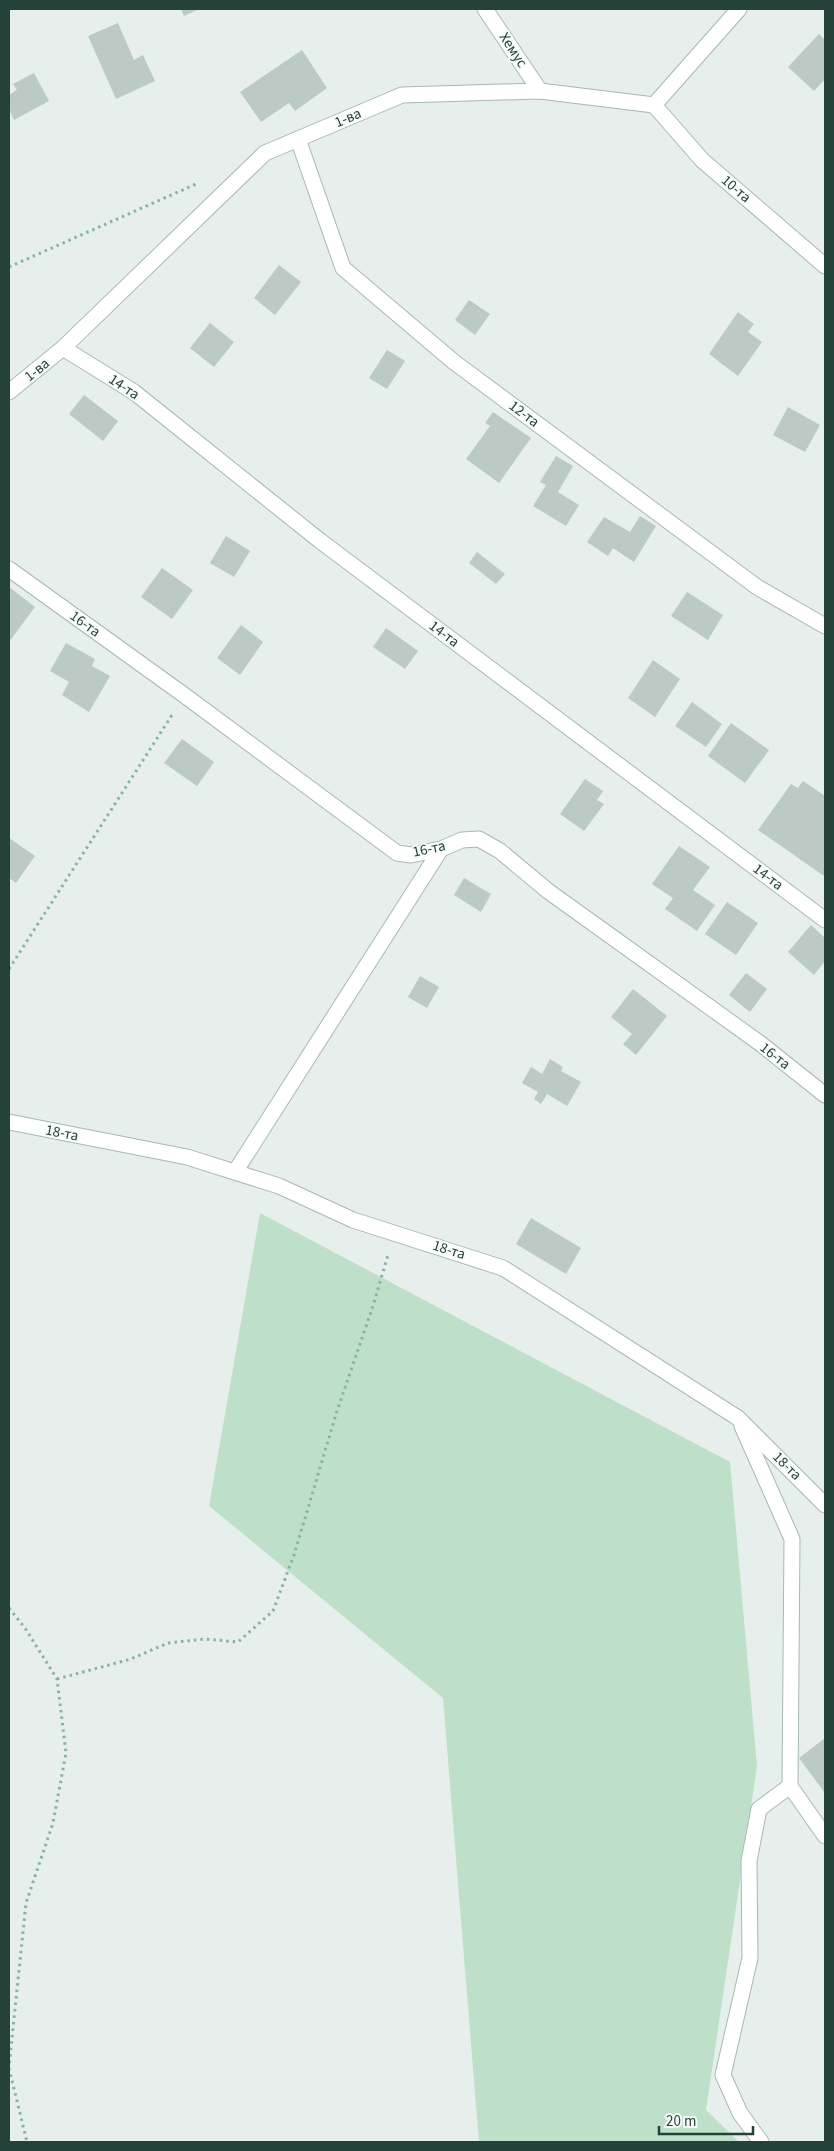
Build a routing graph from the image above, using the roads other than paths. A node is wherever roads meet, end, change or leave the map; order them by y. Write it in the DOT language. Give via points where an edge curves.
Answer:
graph roads {
  1 [pos="486,9"];
  2 [pos="739,9"];
  3 [pos="540,91"];
  4 [pos="654,105"];
  5 [pos="298,139"];
  6 [pos="825,266"];
  7 [pos="64,348"];
  8 [pos="9,392"];
  9 [pos="9,569"];
  10 [pos="825,626"];
  11 [pos="441,849"];
  12 [pos="825,920"];
  13 [pos="825,1095"];
  14 [pos="9,1122"];
  15 [pos="235,1172"];
  16 [pos="738,1418"];
  17 [pos="825,1505"];
  18 [pos="790,1786"];
  19 [pos="825,1836"];
  20 [pos="761,2142"];
  1 -- 3 [label="street, Хемус"];
  2 -- 4 [label="street"];
  3 -- 4 [label="street, 1-ва"];
  3 -- 5 [label="street, 1-ва" via="402,95"];
  4 -- 6 [label="street, 10-та" via="702,160"];
  5 -- 7 [label="street, 1-ва" via="266,153"];
  5 -- 10 [label="street, 12-та" via="343,268 454,362 725,564 757,587"];
  7 -- 8 [label="street, 1-ва"];
  7 -- 12 [label="street, 14-та" via="134,392 319,540"];
  9 -- 11 [label="street, 16-та" via="397,853 411,855"];
  11 -- 13 [label="street, 16-та" via="462,840 479,839 500,851 548,892 761,1044"];
  11 -- 15 [label="street"];
  14 -- 15 [label="street, 18-та" via="187,1157"];
  15 -- 16 [label="street, 18-та" via="279,1186 353,1220 503,1268"];
  16 -- 17 [label="street, 18-та"];
  16 -- 18 [label="street" via="792,1539"];
  18 -- 19 [label="street"];
  18 -- 20 [label="street" via="759,1809 749,1861 750,1958 723,2075 740,2113"];
}
